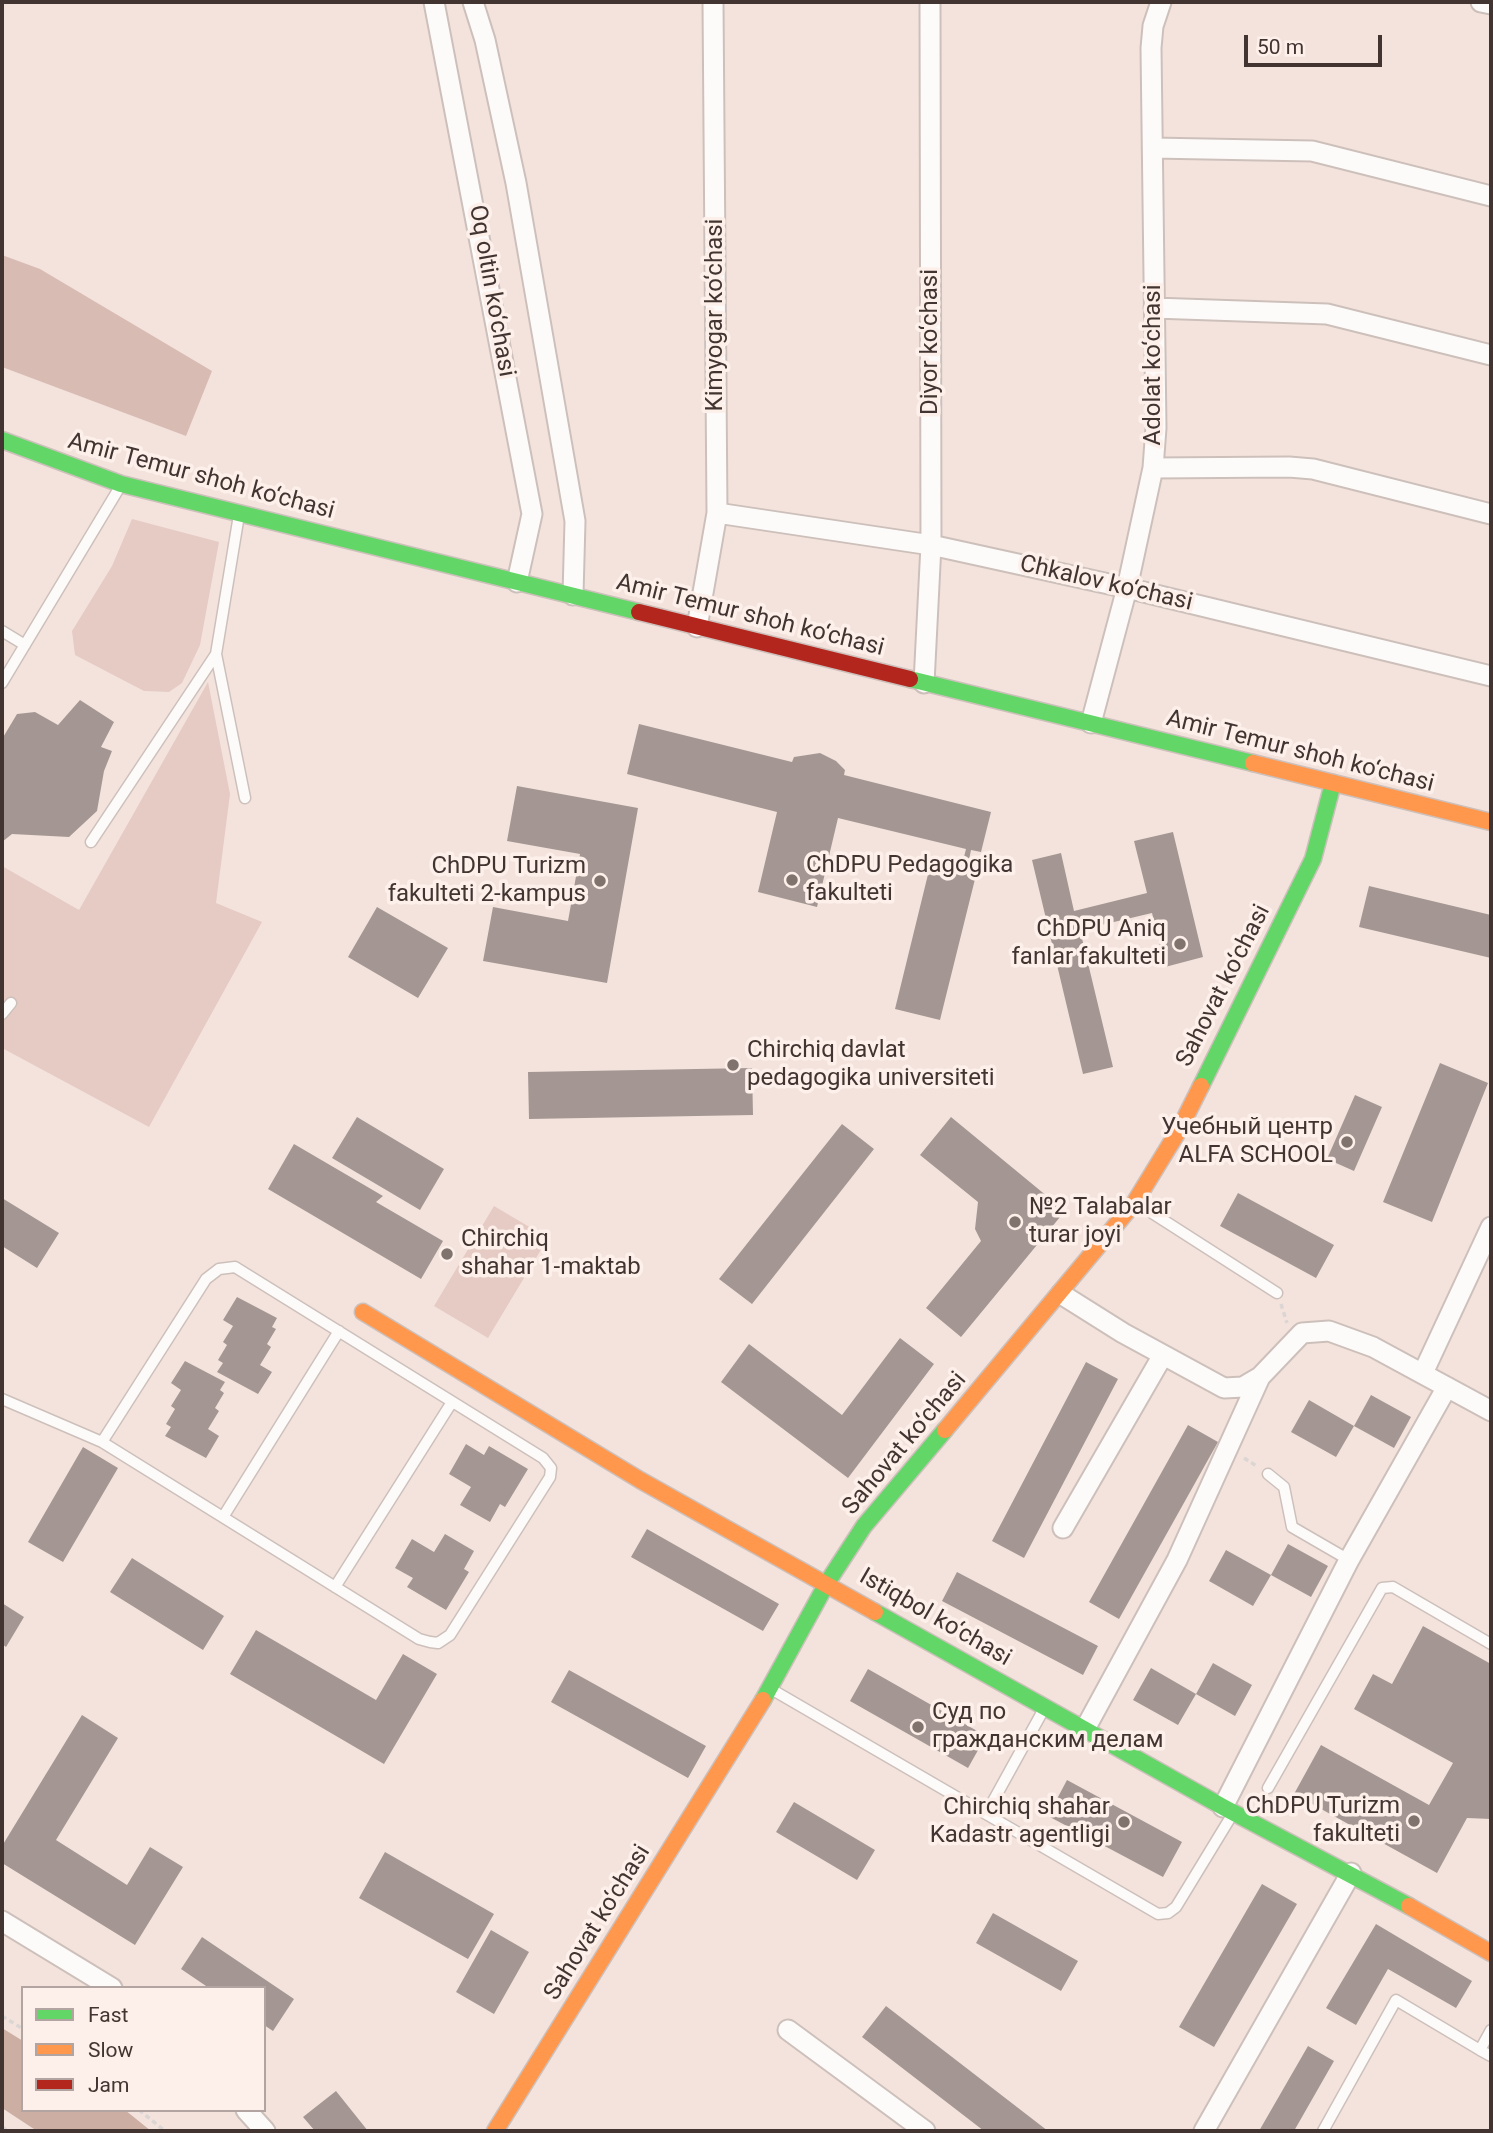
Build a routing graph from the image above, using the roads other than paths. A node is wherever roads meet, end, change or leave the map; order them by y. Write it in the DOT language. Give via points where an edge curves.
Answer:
graph roads {
  1 [pos="434,2"];
  2 [pos="473,2"];
  3 [pos="713,2"];
  4 [pos="930,2"];
  5 [pos="1161,2"];
  6 [pos="1481,2"];
  7 [pos="1491,4"];
  8 [pos="1153,148"];
  9 [pos="1491,196"];
  10 [pos="1154,308"];
  11 [pos="1491,355"];
  12 [pos="2,440"];
  13 [pos="1153,468"];
  14 [pos="121,484"];
  15 [pos="240,513"];
  16 [pos="717,513"];
  17 [pos="1491,514"];
  18 [pos="932,545"];
  19 [pos="517,582"];
  20 [pos="1127,588"];
  21 [pos="572,595"];
  22 [pos="697,627"];
  23 [pos="2,631"];
  24 [pos="25,645"];
  25 [pos="216,654"];
  26 [pos="1491,676"];
  27 [pos="2,683"];
  28 [pos="924,683"];
  29 [pos="1091,723"];
  30 [pos="1333,783"];
  31 [pos="245,798"];
  32 [pos="1490,816"];
  33 [pos="91,842"];
  34 [pos="11,1003"];
  35 [pos="2,1014"];
  36 [pos="1135,1202"];
  37 [pos="1491,1227"];
  38 [pos="1277,1293"];
  39 [pos="1061,1294"];
  40 [pos="363,1312"];
  41 [pos="339,1331"];
  42 [pos="1163,1355"];
  43 [pos="1423,1373"];
  44 [pos="1260,1377"];
  45 [pos="1447,1387"];
  46 [pos="2,1399"];
  47 [pos="452,1402"];
  48 [pos="1491,1411"];
  49 [pos="102,1442"];
  50 [pos="1268,1474"];
  51 [pos="223,1517"];
  52 [pos="1063,1528"];
  53 [pos="1349,1560"];
  54 [pos="827,1583"];
  55 [pos="335,1587"];
  56 [pos="1491,1644"];
  57 [pos="770,1689"];
  58 [pos="1046,1707"];
  59 [pos="1085,1729"];
  60 [pos="1268,1788"];
  61 [pos="1228,1810"];
  62 [pos="986,1814"];
  63 [pos="1351,1873"];
  64 [pos="2,1921"];
  65 [pos="1491,1953"];
  66 [pos="109,1986"];
  67 [pos="788,2029"];
  68 [pos="1491,2031"];
  69 [pos="1480,2050"];
  70 [pos="1491,2056"];
  71 [pos="248,2112"];
  72 [pos="265,2131"];
  73 [pos="495,2131"];
  74 [pos="925,2131"];
  75 [pos="1204,2131"];
  76 [pos="1322,2131"];
  1 -- 19 [label="street, Oq oltin ko‘chasi" via="532,514"];
  2 -- 21 [label="street" via="516,183 575,521"];
  3 -- 16 [label="street, Kimyogar ko‘chasi"];
  4 -- 18 [label="street, Diyor ko‘chasi"];
  5 -- 8 [label="street, Adolat ko‘chasi" via="1151,48"];
  6 -- 7 [label="street"];
  8 -- 9 [label="street" via="1312,151"];
  8 -- 10 [label="street, Adolat ko‘chasi"];
  10 -- 11 [label="street" via="1327,314"];
  10 -- 13 [label="street, Adolat ko‘chasi"];
  12 -- 14 [label="street, Amir Temur shoh ko‘chasi"];
  13 -- 17 [label="street" via="1313,469"];
  13 -- 20 [label="street, Adolat ko‘chasi"];
  14 -- 15 [label="street, Amir Temur shoh ko‘chasi"];
  14 -- 24 [label="lane"];
  15 -- 19 [label="street, Amir Temur shoh ko‘chasi"];
  15 -- 25 [label="lane"];
  16 -- 18 [label="street, Chkalov ko‘chasi"];
  16 -- 22 [label="street, Kimyogar ko‘chasi"];
  18 -- 20 [label="street, Chkalov ko‘chasi"];
  18 -- 28 [label="street, Diyor ko‘chasi"];
  19 -- 21 [label="street, Amir Temur shoh ko‘chasi"];
  20 -- 26 [label="street, Chkalov ko‘chasi"];
  20 -- 29 [label="street, Adolat ko‘chasi"];
  21 -- 22 [label="street, Amir Temur shoh ko‘chasi"];
  22 -- 28 [label="street, Amir Temur shoh ko‘chasi"];
  23 -- 24 [label="lane"];
  24 -- 27 [label="lane"];
  25 -- 31 [label="lane"];
  25 -- 33 [label="lane"];
  28 -- 29 [label="street, Amir Temur shoh ko‘chasi"];
  29 -- 30 [label="street, Amir Temur shoh ko‘chasi"];
  30 -- 32 [label="street, Amir Temur shoh ko‘chasi"];
  30 -- 36 [label="street, Sahovat ko‘chasi" via="1313,859 1179,1130"];
  34 -- 35 [label="lane"];
  36 -- 38 [label="lane"];
  36 -- 39 [label="street, Sahovat ko‘chasi"];
  37 -- 43 [label="street"];
  39 -- 42 [label="street"];
  39 -- 54 [label="street, Sahovat ko‘chasi" via="864,1525"];
  40 -- 54 [label="street, Istiqbol ko‘chasi" via="640,1480"];
  41 -- 47 [label="lane"];
  41 -- 49 [label="lane" via="235,1267 219,1269 206,1279"];
  41 -- 51 [label="lane"];
  42 -- 44 [label="street" via="1224,1388 1243,1387"];
  42 -- 52 [label="street"];
  43 -- 44 [label="street" via="1329,1331 1302,1333"];
  43 -- 45 [label="street"];
  44 -- 59 [label="street" via="1177,1560"];
  45 -- 48 [label="street"];
  45 -- 53 [label="street"];
  46 -- 49 [label="lane"];
  47 -- 55 [label="lane"];
  47 -- 55 [label="lane" via="543,1458 551,1468 550,1477 450,1635 438,1643 419,1639"];
  49 -- 51 [label="lane"];
  50 -- 53 [label="lane" via="1284,1488 1292,1527"];
  51 -- 55 [label="lane"];
  53 -- 61 [label="street"];
  54 -- 57 [label="street, Sahovat ko‘chasi"];
  54 -- 58 [label="street, Istiqbol ko‘chasi"];
  56 -- 60 [label="lane" via="1393,1587 1382,1588"];
  57 -- 62 [label="lane"];
  57 -- 73 [label="street, Sahovat ko‘chasi"];
  58 -- 59 [label="street, Istiqbol ko‘chasi"];
  58 -- 62 [label="lane"];
  59 -- 61 [label="street, Istiqbol ko‘chasi"];
  61 -- 62 [label="lane" via="1176,1907 1158,1914"];
  61 -- 63 [label="street, Istiqbol ko‘chasi"];
  63 -- 65 [label="street, Istiqbol ko‘chasi"];
  63 -- 75 [label="street"];
  64 -- 66 [label="street"];
  67 -- 74 [label="street"];
  68 -- 69 [label="lane"];
  69 -- 70 [label="lane"];
  69 -- 76 [label="lane" via="1396,2000"];
  71 -- 72 [label="street"];
}
